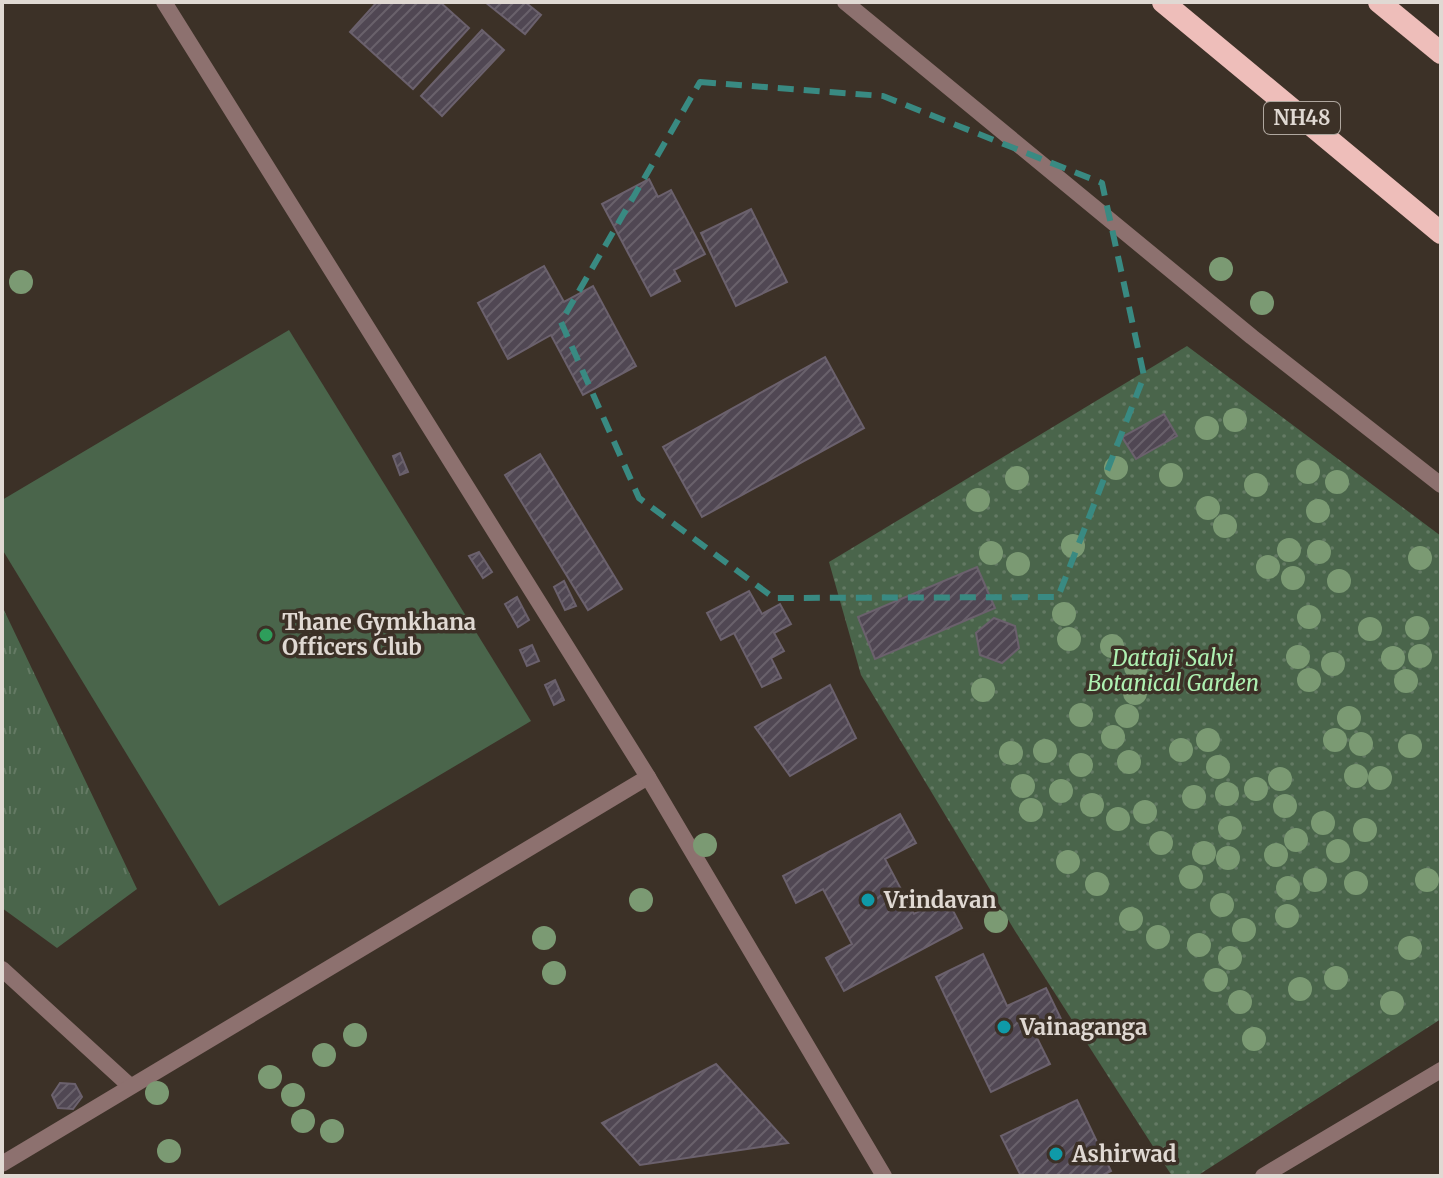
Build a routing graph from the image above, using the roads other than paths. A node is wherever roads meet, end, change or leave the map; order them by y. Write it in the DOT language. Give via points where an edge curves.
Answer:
graph roads {
  1 [pos="164,2"];
  2 [pos="845,2"];
  3 [pos="1163,2"];
  4 [pos="1379,2"];
  5 [pos="1441,53"];
  6 [pos="1441,233"];
  7 [pos="1441,485"];
  8 [pos="648,777"];
  9 [pos="2,969"];
  10 [pos="1441,1070"];
  11 [pos="130,1086"];
  12 [pos="2,1164"];
  13 [pos="884,1176"];
  14 [pos="1263,1176"];
  1 -- 8 [label="street"];
  2 -- 7 [label="street" via="1252,337"];
  3 -- 6 [label="highway, NH48"];
  4 -- 5 [label="highway"];
  8 -- 11 [label="street"];
  8 -- 13 [label="street"];
  9 -- 11 [label="street"];
  10 -- 14 [label="street"];
  11 -- 12 [label="street"];
}
